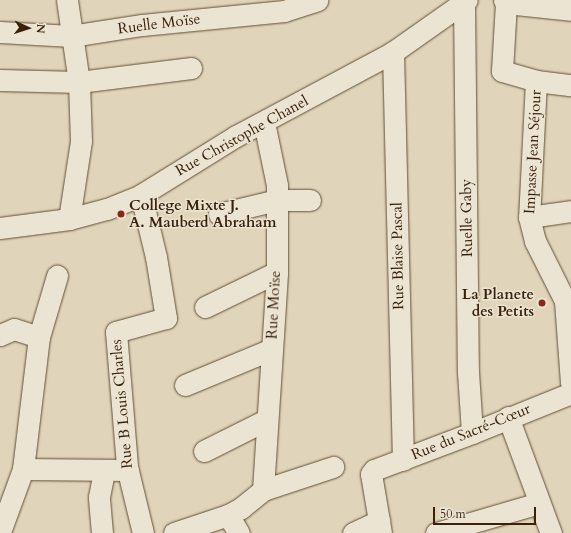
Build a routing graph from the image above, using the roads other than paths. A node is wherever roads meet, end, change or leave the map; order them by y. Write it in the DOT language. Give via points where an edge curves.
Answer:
graph roads {
  1 [pos="66,0"];
  2 [pos="317,0"];
  3 [pos="465,1"];
  4 [pos="505,2"];
  5 [pos="241,7"];
  6 [pos="571,10"];
  7 [pos="0,32"];
  8 [pos="71,36"];
  9 [pos="393,52"];
  10 [pos="191,68"];
  11 [pos="0,80"];
  12 [pos="536,81"];
  13 [pos="79,82"];
  14 [pos="571,86"];
  15 [pos="264,122"];
  16 [pos="141,195"];
  17 [pos="277,200"];
  18 [pos="310,200"];
  19 [pos="571,211"];
  20 [pos="219,214"];
  21 [pos="528,217"];
  22 [pos="69,219"];
  23 [pos="0,228"];
  24 [pos="277,272"];
  25 [pos="57,276"];
  26 [pos="568,301"];
  27 [pos="205,307"];
  28 [pos="0,334"];
  29 [pos="39,337"];
  30 [pos="272,349"];
  31 [pos="571,383"];
  32 [pos="185,385"];
  33 [pos="571,393"];
  34 [pos="508,417"];
  35 [pos="266,420"];
  36 [pos="472,433"];
  37 [pos="204,451"];
  38 [pos="403,460"];
  39 [pos="333,467"];
  40 [pos="23,469"];
  41 [pos="104,470"];
  42 [pos="128,470"];
  43 [pos="264,490"];
  44 [pos="539,503"];
  45 [pos="228,515"];
  46 [pos="380,527"];
  47 [pos="0,532"];
  48 [pos="102,533"];
  49 [pos="143,533"];
  50 [pos="174,533"];
  51 [pos="239,533"];
  52 [pos="353,533"];
  53 [pos="436,533"];
  54 [pos="551,533"];
  1 -- 8 [label="street"];
  2 -- 5 [label="street, Ruelle Moïse" via="284,11"];
  3 -- 9 [label="street, Rue Christophe Chanel"];
  3 -- 36 [label="street, Ruelle Gaby" via="468,372"];
  4 -- 6 [label="street"];
  4 -- 12 [label="street" via="502,71"];
  5 -- 8 [label="street, Ruelle Moïse"];
  7 -- 8 [label="street, Ruelle Moïse"];
  8 -- 13 [label="street"];
  9 -- 15 [label="street, Rue Christophe Chanel"];
  9 -- 38 [label="street, Rue Blaise Pascal"];
  10 -- 13 [label="street"];
  11 -- 13 [label="street"];
  12 -- 14 [label="street"];
  12 -- 21 [label="street, Impasse Jean Séjour"];
  13 -- 22 [label="street" via="81,141"];
  15 -- 16 [label="street, Rue Christophe Chanel" via="236,136"];
  15 -- 17 [label="street, Rue Moïse" via="277,185"];
  16 -- 22 [label="street, Rue Christophe Chanel" via="107,209"];
  16 -- 42 [label="street, Rue B Louis Charles" via="156,257 166,318 116,332"];
  17 -- 18 [label="street"];
  17 -- 20 [label="street"];
  17 -- 24 [label="street, Rue Moïse"];
  19 -- 21 [label="street"];
  21 -- 26 [label="street, Impasse Jean Séjour" via="535,242"];
  22 -- 23 [label="street, Rue Christophe Chanel"];
  24 -- 27 [label="street"];
  24 -- 30 [label="street, Rue Moïse"];
  25 -- 29 [label="street"];
  26 -- 31 [label="street, Impasse Jean Séjour"];
  28 -- 29 [label="street" via="14,330"];
  29 -- 40 [label="street"];
  30 -- 32 [label="street"];
  30 -- 35 [label="street, Rue Moïse"];
  33 -- 34 [label="street, Rue du Sacré-Cœur"];
  34 -- 36 [label="street, Rue du Sacré-Cœur"];
  34 -- 44 [label="street"];
  35 -- 37 [label="street"];
  35 -- 43 [label="street, Rue Moïse"];
  36 -- 38 [label="street, Rue du Sacré-Cœur"];
  38 -- 46 [label="street, Rue du Sacré-Cœur" via="372,472"];
  39 -- 43 [label="street"];
  40 -- 41 [label="street"];
  40 -- 47 [label="street"];
  41 -- 42 [label="street"];
  41 -- 48 [label="street" via="99,497"];
  42 -- 49 [label="street, Rue B Louis Charles"];
  43 -- 45 [label="street" via="246,505"];
  44 -- 53 [label="street"];
  44 -- 54 [label="street"];
  45 -- 50 [label="street"];
  45 -- 51 [label="street"];
  46 -- 52 [label="street"];
}
